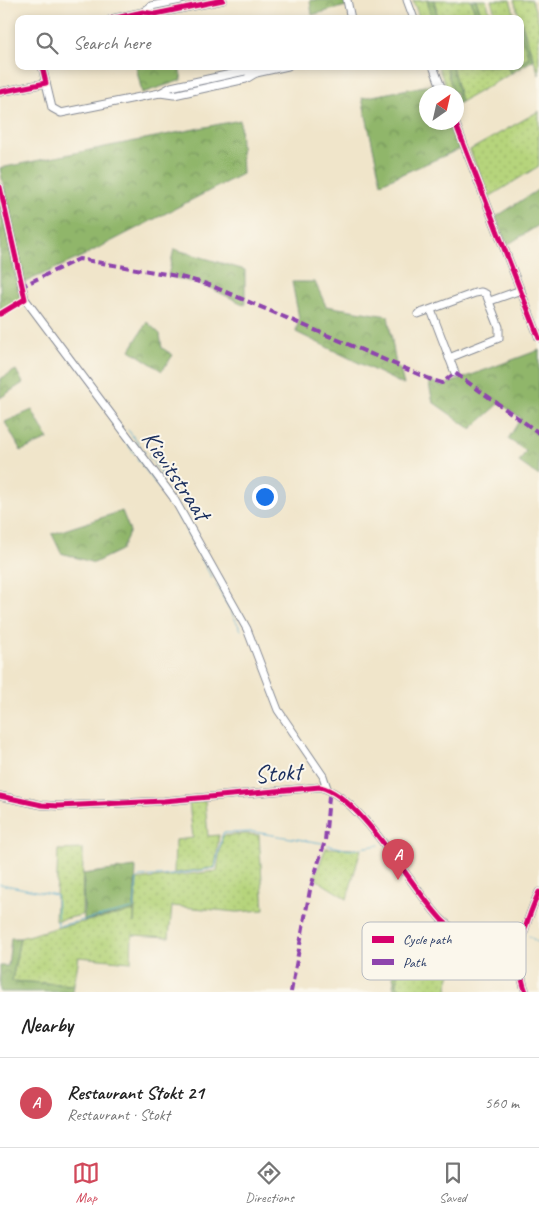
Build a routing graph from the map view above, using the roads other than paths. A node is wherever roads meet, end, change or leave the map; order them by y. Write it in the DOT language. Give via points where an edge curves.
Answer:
graph roads {
  1 [pos="180,0"];
  2 [pos="223,0"];
  3 [pos="348,0"];
  4 [pos="407,0"];
  5 [pos="143,12"];
  6 [pos="130,15"];
  7 [pos="350,15"];
  8 [pos="413,15"];
  9 [pos="43,70"];
  10 [pos="272,70"];
  11 [pos="435,70"];
  12 [pos="46,82"];
  13 [pos="440,85"];
  14 [pos="0,92"];
  15 [pos="458,130"];
  16 [pos="0,187"];
  17 [pos="521,290"];
  18 [pos="490,301"];
  19 [pos="431,310"];
  20 [pos="418,314"];
  21 [pos="539,338"];
  22 [pos="449,358"];
  23 [pos="455,373"];
  24 [pos="327,788"];
  25 [pos="0,796"];
  26 [pos="539,892"];
  27 [pos="444,922"];
  28 [pos="526,927"];
  1 -- 5 [label="street" via="151,6"];
  2 -- 5 [label="street" via="155,14"];
  3 -- 7 [label="street"];
  4 -- 8 [label="street"];
  5 -- 6 [label="street"];
  9 -- 12 [label="street"];
  10 -- 12 [label="street" via="174,95 160,93 62,113 52,108"];
  11 -- 13 [label="street"];
  12 -- 14 [label="street"];
  15 -- 17 [label="street"];
  16 -- 24 [label="street, Kievitstraat" via="24,299 173,498 247,629 278,710 323,776"];
  17 -- 18 [label="street"];
  17 -- 21 [label="street"];
  18 -- 19 [label="street" via="481,292"];
  18 -- 22 [label="street" via="499,338"];
  19 -- 20 [label="street"];
  19 -- 22 [label="street"];
  22 -- 23 [label="street"];
  24 -- 25 [label="street, Stokt" via="58,806"];
  24 -- 27 [label="street, Stokt" via="365,821"];
  26 -- 28 [label="street"];
}
